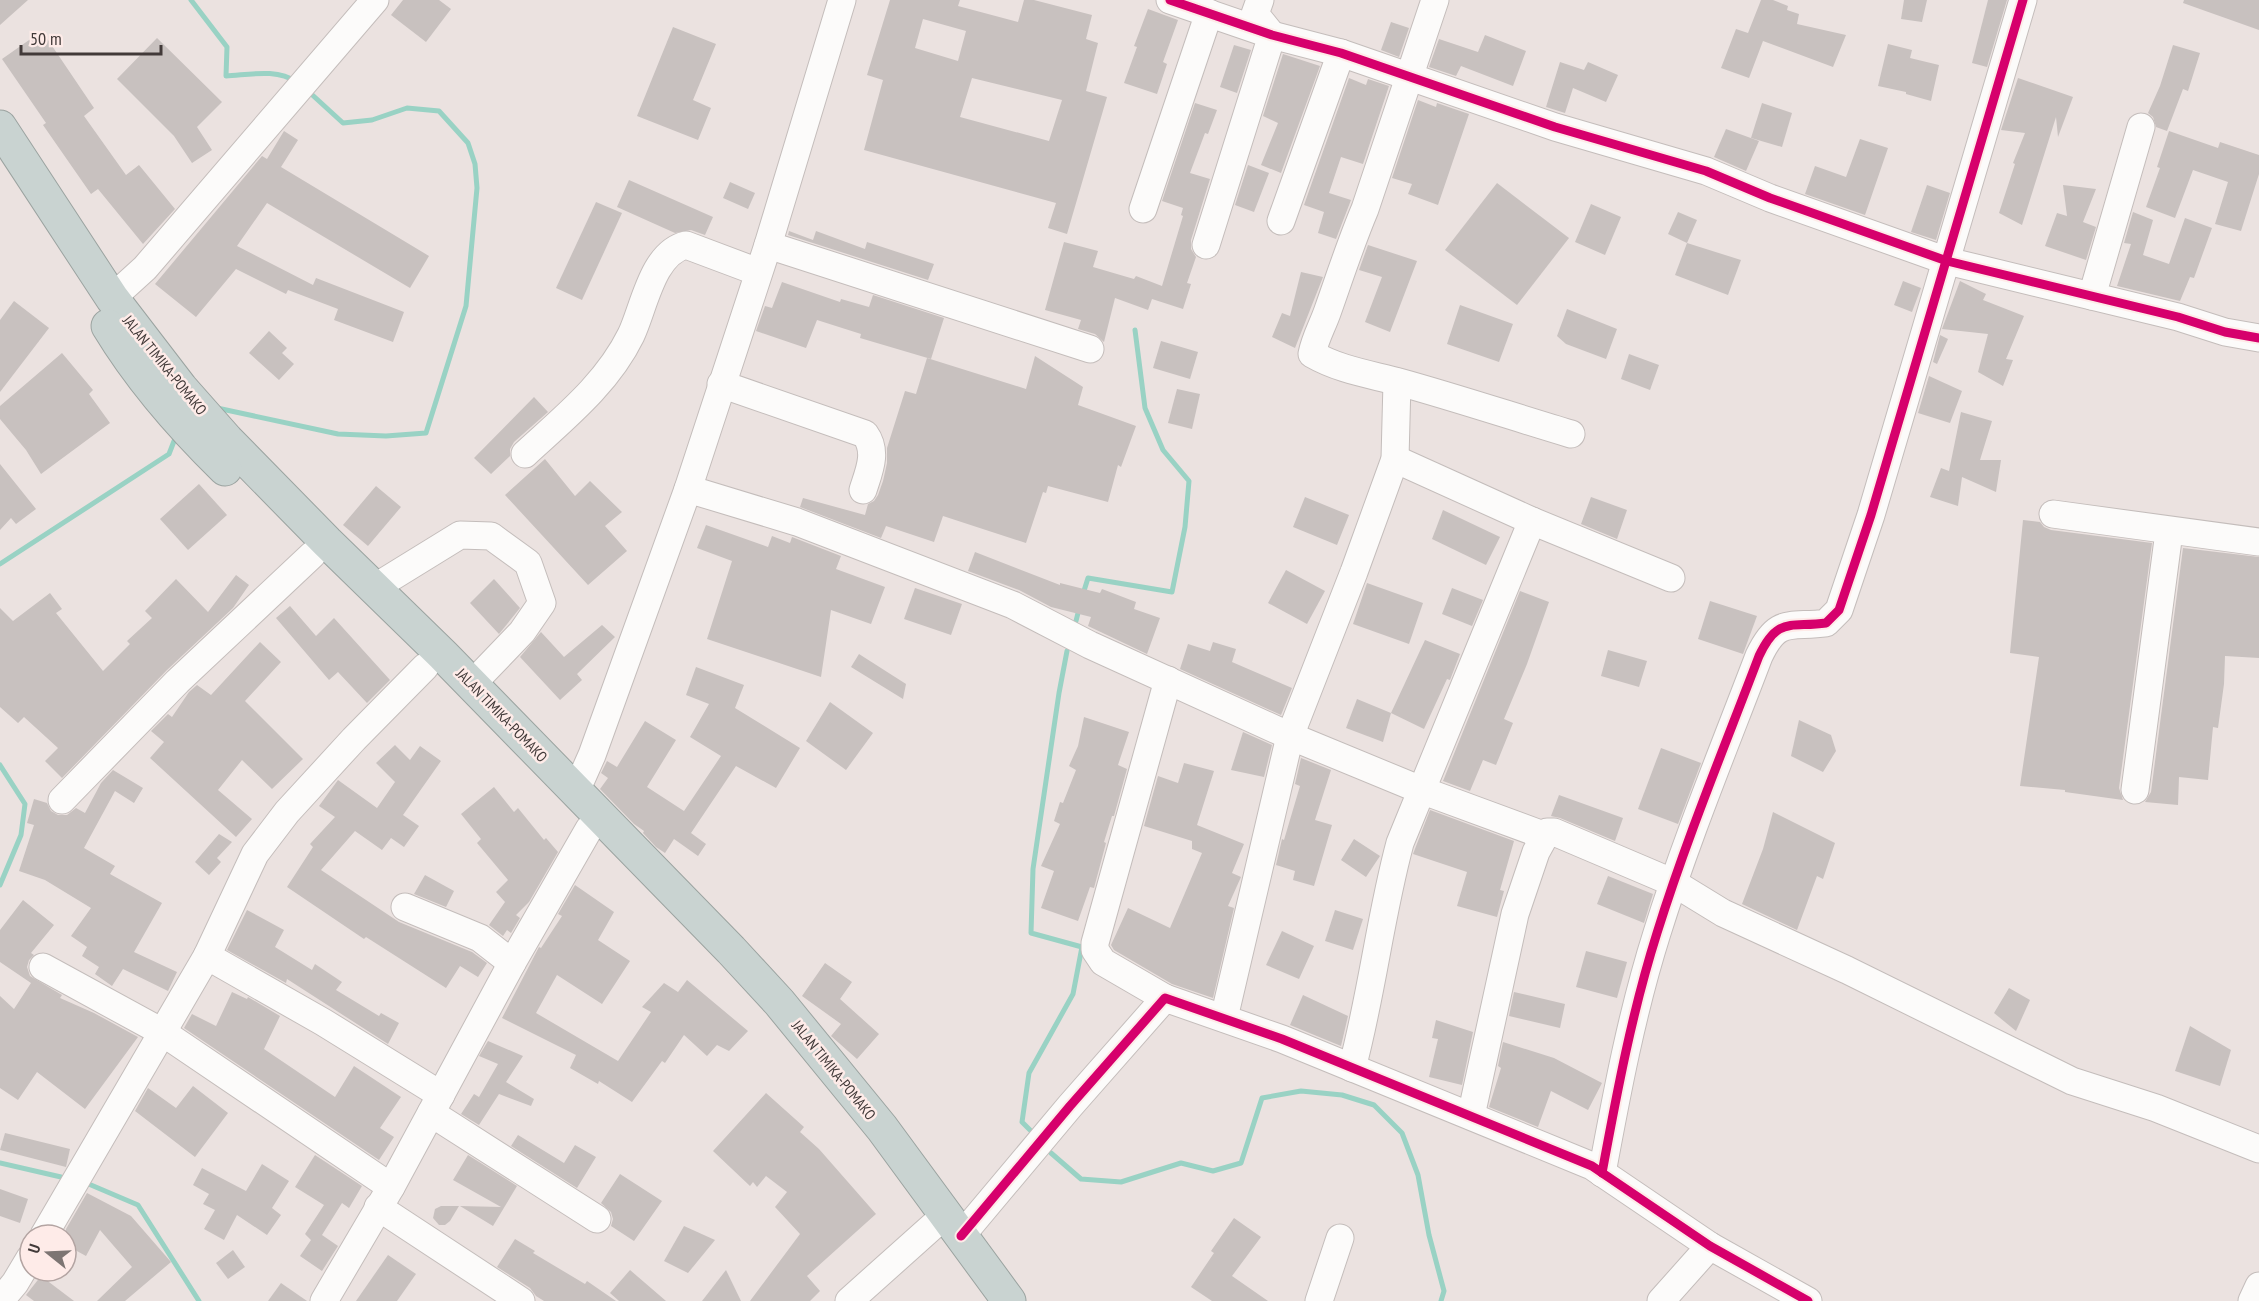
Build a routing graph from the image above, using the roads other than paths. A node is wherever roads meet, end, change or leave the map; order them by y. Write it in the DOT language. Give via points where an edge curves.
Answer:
graph roads {
  1 [pos="375,0"];
  2 [pos="842,0"];
  3 [pos="1170,0"];
  4 [pos="1260,0"];
  5 [pos="1435,0"];
  6 [pos="2023,0"];
  7 [pos="1209,13"];
  8 [pos="1272,35"];
  9 [pos="1341,53"];
  10 [pos="1410,77"];
  11 [pos="0,127"];
  12 [pos="2141,127"];
  13 [pos="0,161"];
  14 [pos="1143,209"];
  15 [pos="1281,221"];
  16 [pos="1206,245"];
  17 [pos="768,246"];
  18 [pos="1947,261"];
  19 [pos="758,272"];
  20 [pos="2092,296"];
  21 [pos="112,298"];
  22 [pos="2259,338"];
  23 [pos="1090,349"];
  24 [pos="1397,382"];
  25 [pos="722,384"];
  26 [pos="1571,434"];
  27 [pos="525,454"];
  28 [pos="1395,459"];
  29 [pos="688,489"];
  30 [pos="863,490"];
  31 [pos="2053,514"];
  32 [pos="1532,521"];
  33 [pos="2169,532"];
  34 [pos="2259,542"];
  35 [pos="312,555"];
  36 [pos="1671,578"];
  37 [pos="374,588"];
  38 [pos="425,667"];
  39 [pos="1168,680"];
  40 [pos="472,684"];
  41 [pos="1290,736"];
  42 [pos="1421,790"];
  43 [pos="2135,790"];
  44 [pos="576,791"];
  45 [pos="62,800"];
  46 [pos="589,829"];
  47 [pos="1544,835"];
  48 [pos="1674,883"];
  49 [pos="405,907"];
  50 [pos="207,956"];
  51 [pos="512,963"];
  52 [pos="43,967"];
  53 [pos="1165,998"];
  54 [pos="1224,1018"];
  55 [pos="162,1032"];
  56 [pos="1352,1068"];
  57 [pos="436,1104"];
  58 [pos="1471,1116"];
  59 [pos="2259,1149"];
  60 [pos="1602,1173"];
  61 [pos="385,1197"];
  62 [pos="597,1219"];
  63 [pos="51,1223"];
  64 [pos="947,1231"];
  65 [pos="1340,1238"];
  66 [pos="1710,1246"];
  67 [pos="18,1278"];
  68 [pos="2259,1286"];
  69 [pos="0,1301"];
  70 [pos="324,1301"];
  71 [pos="521,1301"];
  72 [pos="849,1301"];
  73 [pos="986,1301"];
  74 [pos="1009,1301"];
  75 [pos="1319,1301"];
  76 [pos="1661,1301"];
  77 [pos="1808,1301"];
  78 [pos="2252,1301"];
  1 -- 21 [label="street" via="145,268"];
  2 -- 17 [label="street"];
  3 -- 7 [label="street"];
  4 -- 8 [label="street" via="1256,14"];
  5 -- 10 [label="street"];
  6 -- 18 [label="street"];
  7 -- 8 [label="street"];
  7 -- 14 [label="street"];
  8 -- 9 [label="street"];
  8 -- 16 [label="street"];
  9 -- 10 [label="street"];
  9 -- 15 [label="street"];
  10 -- 18 [label="street" via="1555,127 1706,171"];
  10 -- 24 [label="street" via="1312,354 1353,372"];
  11 -- 21 [label="highway, JALAN TIMIKA-POMAKO"];
  12 -- 20 [label="street"];
  13 -- 35 [label="highway, JALAN TIMIKA-POMAKO" via="161,401"];
  17 -- 19 [label="street"];
  17 -- 23 [label="street"];
  18 -- 20 [label="street"];
  18 -- 48 [label="street" via="1839,610 1826,623 1786,626 1766,642"];
  19 -- 25 [label="street"];
  19 -- 27 [label="street" via="686,245 678,247 656,273 631,336 604,377"];
  20 -- 22 [label="street"];
  21 -- 37 [label="highway, JALAN TIMIKA-POMAKO" via="181,388 227,440"];
  24 -- 26 [label="street"];
  24 -- 28 [label="street"];
  25 -- 29 [label="street"];
  25 -- 30 [label="street" via="865,434 872,444 872,463"];
  28 -- 32 [label="street"];
  28 -- 41 [label="street"];
  29 -- 39 [label="street" via="797,522 1013,605"];
  29 -- 44 [label="street"];
  31 -- 33 [label="street"];
  32 -- 36 [label="street"];
  32 -- 42 [label="street"];
  33 -- 34 [label="street"];
  33 -- 43 [label="street"];
  35 -- 38 [label="highway, JALAN TIMIKA-POMAKO"];
  35 -- 45 [label="street" via="178,681"];
  37 -- 40 [label="highway, JALAN TIMIKA-POMAKO"];
  37 -- 40 [label="street" via="460,535 490,536 528,562 542,603 522,632"];
  38 -- 46 [label="highway, JALAN TIMIKA-POMAKO"];
  38 -- 50 [label="street" via="271,832 250,864"];
  39 -- 41 [label="street"];
  39 -- 53 [label="street" via="1095,943 1103,962"];
  40 -- 44 [label="highway, JALAN TIMIKA-POMAKO"];
  41 -- 42 [label="street"];
  41 -- 54 [label="street"];
  42 -- 47 [label="street"];
  42 -- 56 [label="street" via="1393,871"];
  44 -- 64 [label="highway, JALAN TIMIKA-POMAKO" via="779,1002 882,1128"];
  46 -- 51 [label="street"];
  46 -- 64 [label="highway, JALAN TIMIKA-POMAKO" via="763,1012"];
  47 -- 48 [label="street" via="1554,832"];
  47 -- 58 [label="street" via="1515,914"];
  48 -- 59 [label="street" via="1723,913 2072,1081 2156,1108"];
  48 -- 60 [label="street" via="1629,1031"];
  49 -- 51 [label="street" via="480,938"];
  50 -- 55 [label="street"];
  50 -- 57 [label="street" via="323,1022"];
  51 -- 57 [label="street"];
  52 -- 55 [label="street"];
  53 -- 54 [label="street"];
  53 -- 64 [label="street" via="1070,1106"];
  54 -- 56 [label="street"];
  55 -- 61 [label="street"];
  55 -- 63 [label="street"];
  56 -- 58 [label="street"];
  57 -- 61 [label="street"];
  57 -- 62 [label="street"];
  58 -- 60 [label="street"];
  60 -- 66 [label="street"];
  61 -- 70 [label="street"];
  61 -- 71 [label="street"];
  64 -- 72 [label="street"];
  64 -- 73 [label="highway, JALAN TIMIKA-POMAKO"];
  64 -- 74 [label="highway, JALAN TIMIKA-POMAKO"];
  65 -- 75 [label="street"];
  66 -- 76 [label="street"];
  66 -- 77 [label="street"];
  67 -- 69 [label="street"];
  68 -- 78 [label="street"];
}
